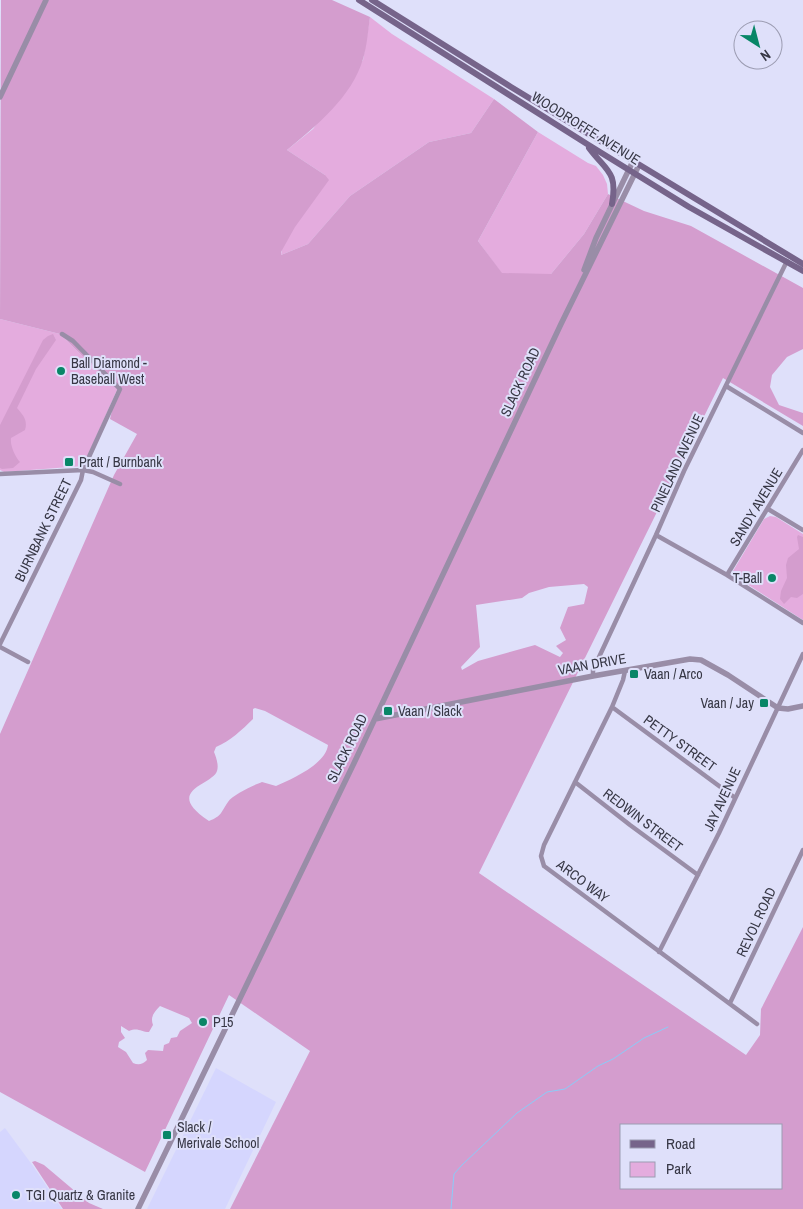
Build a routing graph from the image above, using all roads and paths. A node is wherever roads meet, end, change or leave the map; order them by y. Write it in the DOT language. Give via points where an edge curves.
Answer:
graph roads {
  1 [pos="46,0"];
  2 [pos="359,0"];
  3 [pos="372,0"];
  4 [pos="0,97"];
  5 [pos="587,144"];
  6 [pos="636,163"];
  7 [pos="632,171"];
  8 [pos="612,204"];
  9 [pos="787,262"];
  10 [pos="803,264"];
  11 [pos="803,271"];
  12 [pos="575,296"];
  13 [pos="62,334"];
  14 [pos="726,386"];
  15 [pos="803,433"];
  16 [pos="803,450"];
  17 [pos="83,470"];
  18 [pos="0,474"];
  19 [pos="120,484"];
  20 [pos="768,509"];
  21 [pos="803,530"];
  22 [pos="656,535"];
  23 [pos="727,575"];
  24 [pos="803,623"];
  25 [pos="0,646"];
  26 [pos="803,654"];
  27 [pos="28,662"];
  28 [pos="625,671"];
  29 [pos="593,676"];
  30 [pos="803,706"];
  31 [pos="612,707"];
  32 [pos="778,708"];
  33 [pos="375,719"];
  34 [pos="575,782"];
  35 [pos="734,797"];
  36 [pos="803,850"];
  37 [pos="698,875"];
  38 [pos="659,952"];
  39 [pos="730,1003"];
  40 [pos="757,1024"];
  41 [pos="138,1209"];
  1 -- 4 [label="street"];
  2 -- 5 [label="main road, WOODROFFE AVENUE"];
  3 -- 6 [label="main road, WOODROFFE AVENUE"];
  5 -- 7 [label="main road, WOODROFFE AVENUE"];
  5 -- 8 [label="main road" via="611,174"];
  6 -- 7 [label="street, SLACK ROAD"];
  6 -- 10 [label="main road, WOODROFFE AVENUE"];
  7 -- 8 [label="street, SLACK ROAD"];
  7 -- 9 [label="main road, WOODROFFE AVENUE"];
  7 -- 12 [label="street, SLACK ROAD"];
  8 -- 12 [label="street, SLACK ROAD"];
  9 -- 11 [label="main road, WOODROFFE AVENUE"];
  9 -- 14 [label="street, PINELAND AVENUE"];
  12 -- 33 [label="street, SLACK ROAD"];
  13 -- 17 [label="street, BURNBANK STREET" via="120,389"];
  14 -- 15 [label="street"];
  14 -- 22 [label="street, PINELAND AVENUE"];
  16 -- 20 [label="street, SANDY AVENUE"];
  17 -- 18 [label="street"];
  17 -- 19 [label="street"];
  17 -- 25 [label="street, BURNBANK STREET"];
  20 -- 21 [label="street"];
  20 -- 23 [label="street, SANDY AVENUE"];
  22 -- 23 [label="street"];
  22 -- 29 [label="street, PINELAND AVENUE"];
  23 -- 24 [label="street"];
  25 -- 27 [label="street"];
  26 -- 32 [label="street, JAY AVENUE"];
  28 -- 29 [label="street, VAAN DRIVE"];
  28 -- 31 [label="street, ARCO WAY"];
  28 -- 32 [label="street, VAAN DRIVE" via="690,659 701,660"];
  29 -- 33 [label="street, VAAN DRIVE"];
  30 -- 32 [label="street"];
  31 -- 34 [label="street, ARCO WAY"];
  31 -- 35 [label="street, PETTY STREET"];
  32 -- 35 [label="street, JAY AVENUE"];
  33 -- 41 [label="street, SLACK ROAD"];
  34 -- 37 [label="street, REDWIN STREET"];
  34 -- 38 [label="street, ARCO WAY" via="544,845 544,866"];
  35 -- 37 [label="street, JAY AVENUE"];
  36 -- 39 [label="street, REVOL ROAD"];
  37 -- 38 [label="street, JAY AVENUE"];
  38 -- 39 [label="street, ARCO WAY"];
  39 -- 40 [label="street, ARCO WAY"];
}
